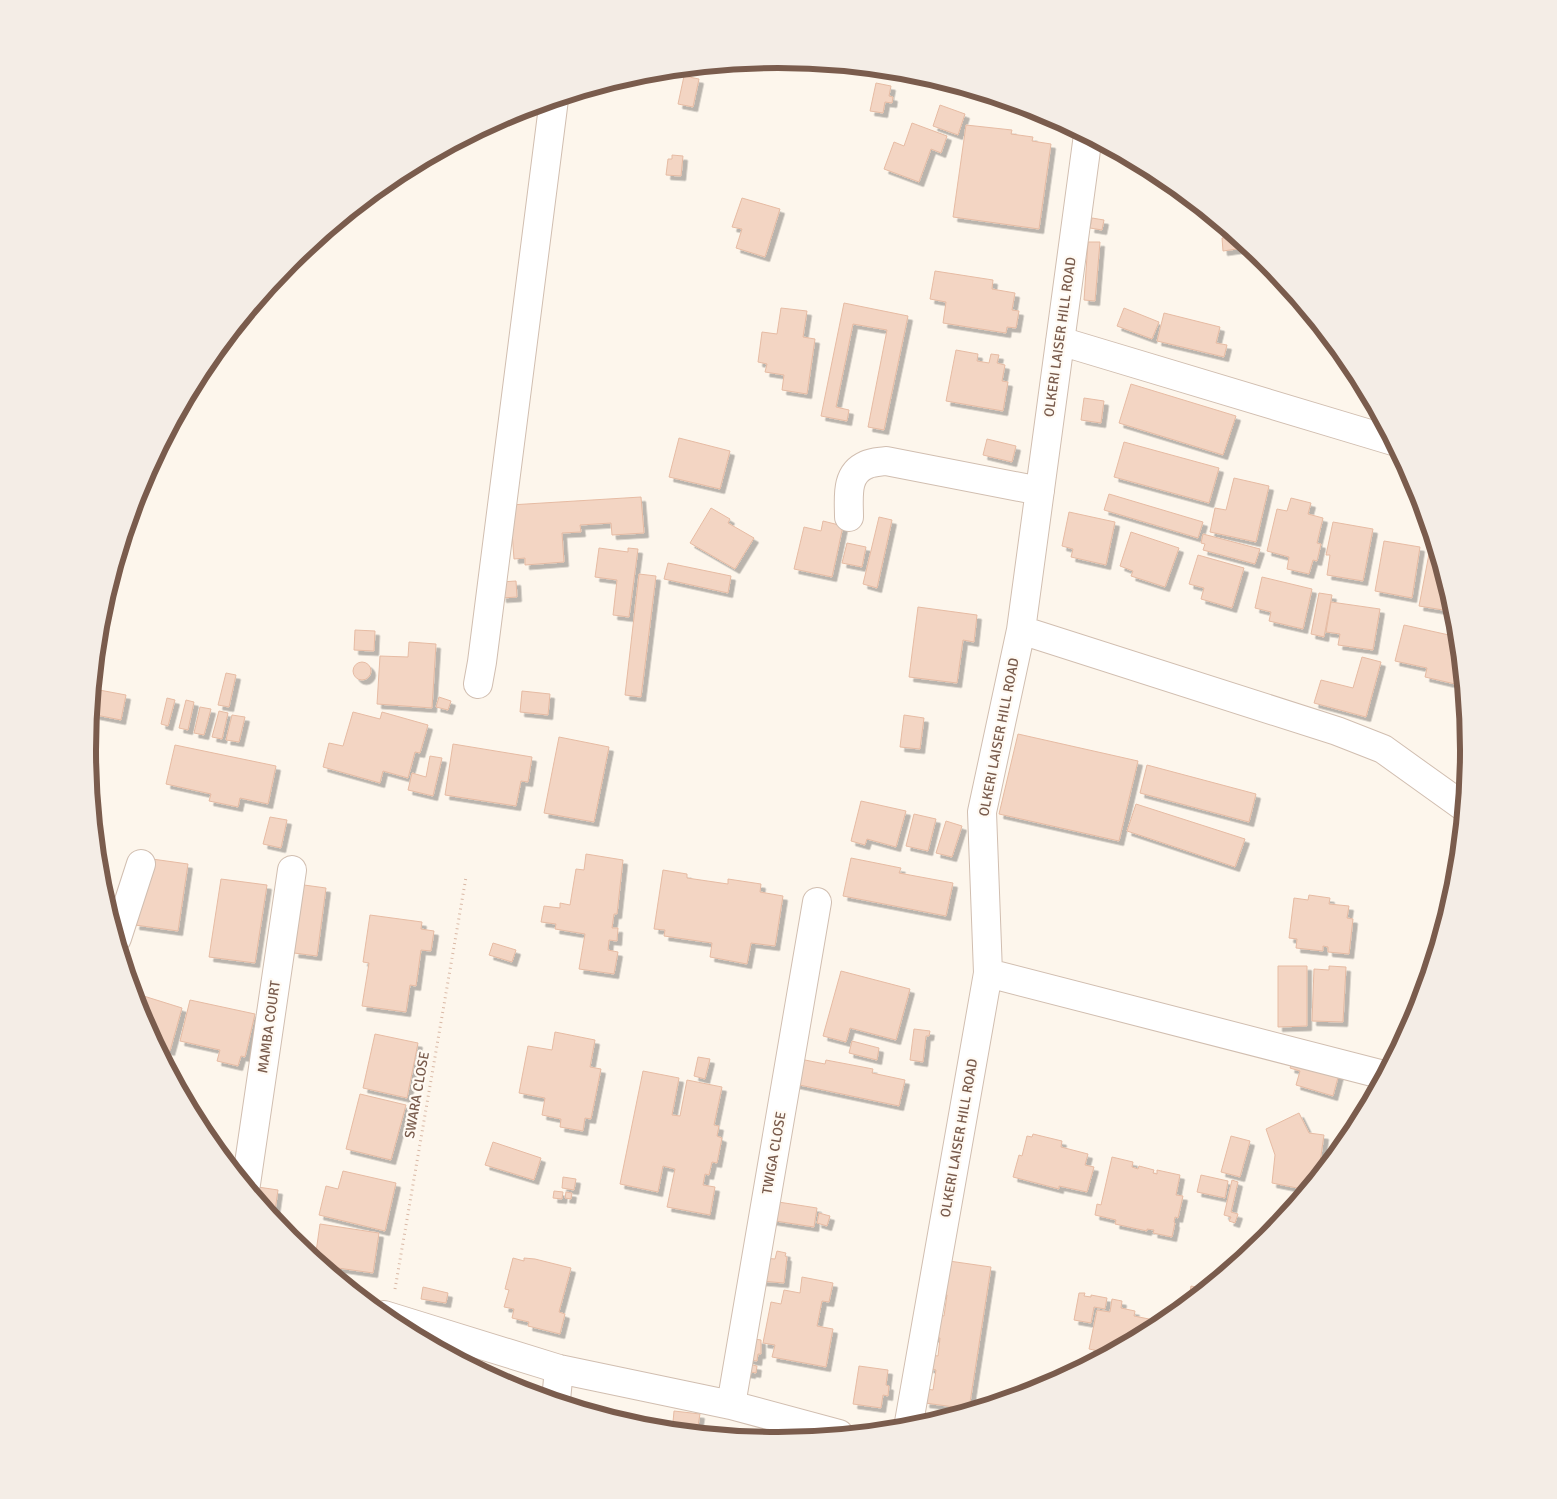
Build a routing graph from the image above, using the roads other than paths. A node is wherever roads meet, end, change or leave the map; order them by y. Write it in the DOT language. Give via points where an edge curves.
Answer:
graph roads {
  1 [pos="553,106"];
  2 [pos="1087,142"];
  3 [pos="1060,341"];
  4 [pos="1385,439"];
  5 [pos="1040,491"];
  6 [pos="849,517"];
  7 [pos="1021,630"];
  8 [pos="478,684"];
  9 [pos="1458,803"];
  10 [pos="140,864"];
  11 [pos="292,870"];
  12 [pos="817,902"];
  13 [pos="120,927"];
  14 [pos="988,972"];
  15 [pos="1378,1073"];
  16 [pos="247,1177"];
  17 [pos="410,1323"];
  18 [pos="559,1369"];
  19 [pos="557,1394"];
  20 [pos="730,1405"];
  21 [pos="910,1418"];
  22 [pos="824,1430"];
  1 -- 8 [label="street"];
  2 -- 3 [label="street, OLKERI LAISER HILL ROAD"];
  3 -- 4 [label="street"];
  3 -- 5 [label="street, OLKERI LAISER HILL ROAD"];
  5 -- 6 [label="street" via="886,461 867,465 855,473 850,484"];
  5 -- 7 [label="street, OLKERI LAISER HILL ROAD"];
  7 -- 9 [label="street" via="1337,731 1383,749"];
  7 -- 14 [label="street, OLKERI LAISER HILL ROAD" via="982,812"];
  10 -- 13 [label="street"];
  11 -- 16 [label="street, MAMBA COURT"];
  12 -- 20 [label="street, TWIGA CLOSE"];
  14 -- 15 [label="street"];
  14 -- 21 [label="street, OLKERI LAISER HILL ROAD"];
  17 -- 18 [label="street"];
  18 -- 19 [label="street"];
  18 -- 20 [label="street"];
  20 -- 22 [label="street"];
}
